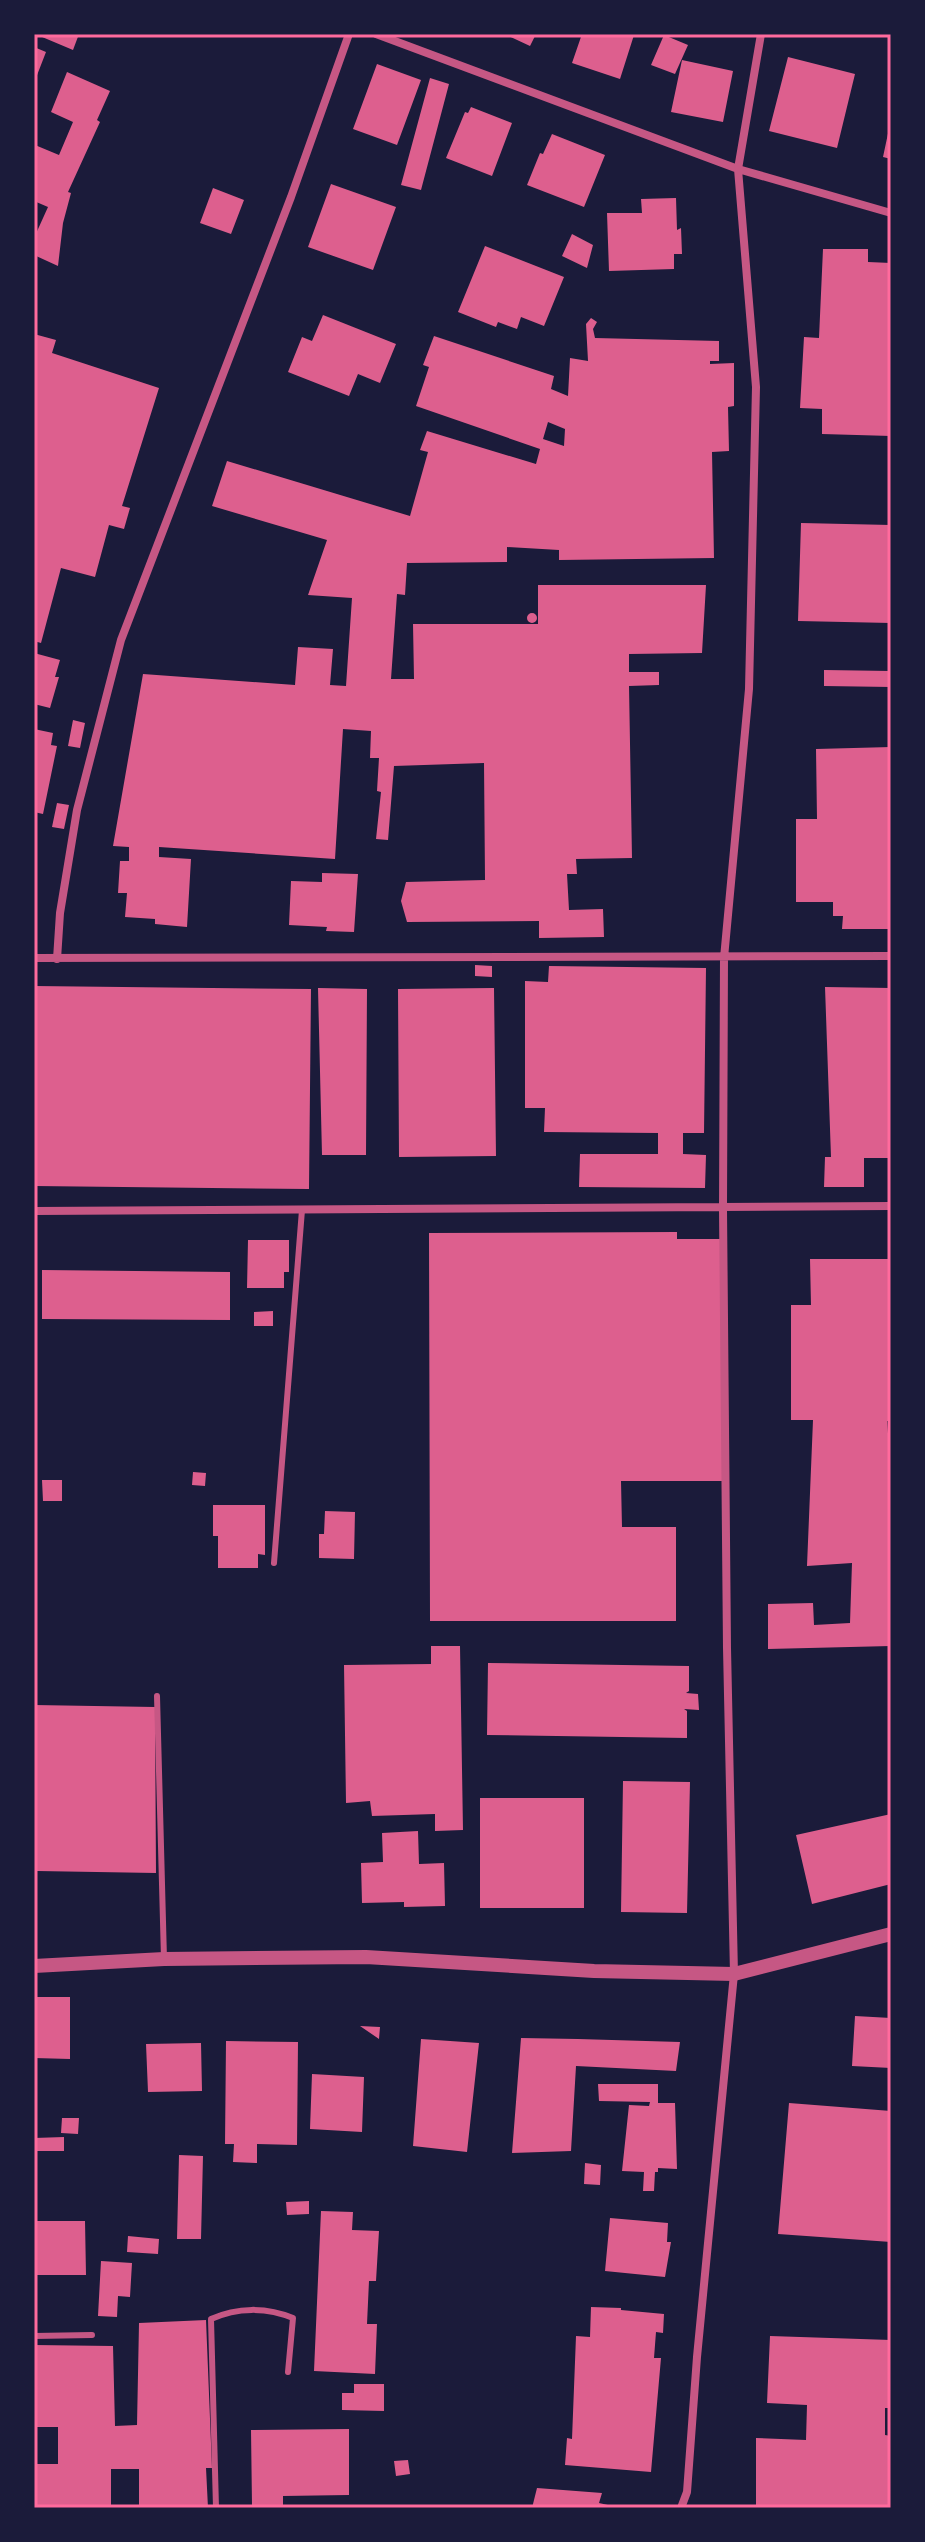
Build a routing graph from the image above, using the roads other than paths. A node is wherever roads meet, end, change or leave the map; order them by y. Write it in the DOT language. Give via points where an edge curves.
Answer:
graph roads {
  1 [pos="349,34"];
  2 [pos="376,34"];
  3 [pos="761,34"];
  4 [pos="738,169"];
  5 [pos="891,213"];
  6 [pos="891,956"];
  7 [pos="34,958"];
  8 [pos="724,958"];
  9 [pos="57,959"];
  10 [pos="891,1206"];
  11 [pos="723,1209"];
  12 [pos="302,1210"];
  13 [pos="34,1211"];
  14 [pos="274,1563"];
  15 [pos="157,1696"];
  16 [pos="891,1934"];
  17 [pos="164,1959"];
  18 [pos="34,1966"];
  19 [pos="734,1974"];
  20 [pos="92,2335"];
  21 [pos="34,2336"];
  22 [pos="288,2372"];
  23 [pos="216,2508"];
  24 [pos="681,2508"];
  1 -- 9 [label="street" via="121,640 77,810"];
  2 -- 4 [label="street"];
  3 -- 4 [label="street"];
  4 -- 5 [label="street"];
  4 -- 8 [label="street" via="756,403 749,689"];
  6 -- 8 [label="street"];
  7 -- 9 [label="street"];
  8 -- 9 [label="street"];
  8 -- 11 [label="street"];
  10 -- 11 [label="street"];
  11 -- 12 [label="street"];
  11 -- 19 [label="street"];
  12 -- 13 [label="street"];
  12 -- 14 [label="lane"];
  15 -- 17 [label="lane"];
  16 -- 19 [label="street"];
  17 -- 18 [label="street"];
  17 -- 19 [label="street" via="366,1957"];
  19 -- 24 [label="street" via="687,2492"];
  20 -- 21 [label="lane"];
  22 -- 23 [label="lane" via="293,2318 272,2309 226,2312 211,2319"];
}
